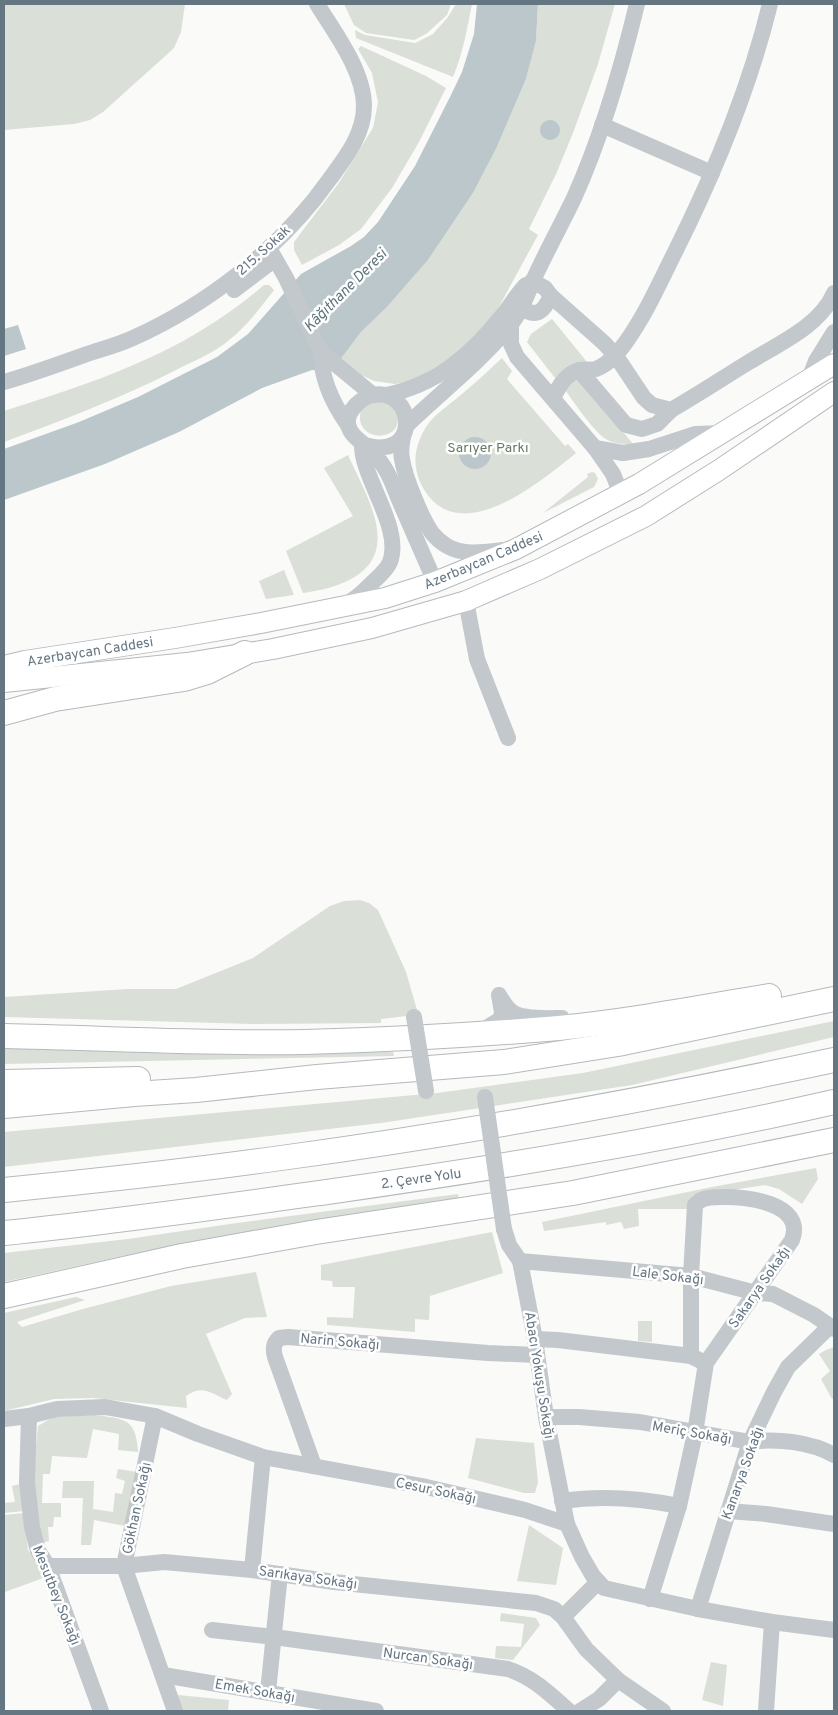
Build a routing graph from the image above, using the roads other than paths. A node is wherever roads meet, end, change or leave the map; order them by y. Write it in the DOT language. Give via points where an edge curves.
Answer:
graph roads {
  1 [pos="318,4"];
  2 [pos="637,4"];
  3 [pos="770,4"];
  4 [pos="602,125"];
  5 [pos="712,173"];
  6 [pos="272,253"];
  7 [pos="532,281"];
  8 [pos="834,293"];
  9 [pos="551,296"];
  10 [pos="517,306"];
  11 [pos="511,324"];
  12 [pos="834,332"];
  13 [pos="321,352"];
  14 [pos="834,352"];
  15 [pos="616,356"];
  16 [pos="834,364"];
  17 [pos="580,370"];
  18 [pos="809,379"];
  19 [pos="4,382"];
  20 [pos="834,392"];
  21 [pos="4,394"];
  22 [pos="379,395"];
  23 [pos="553,398"];
  24 [pos="671,410"];
  25 [pos="348,425"];
  26 [pos="404,431"];
  27 [pos="723,433"];
  28 [pos="362,444"];
  29 [pos="594,448"];
  30 [pos="621,494"];
  31 [pos="516,549"];
  32 [pos="435,582"];
  33 [pos="466,601"];
  34 [pos="339,607"];
  35 [pos="245,653"];
  36 [pos="4,666"];
  37 [pos="4,682"];
  38 [pos="4,713"];
  39 [pos="508,738"];
  40 [pos="834,984"];
  41 [pos="834,1000"];
  42 [pos="664,1014"];
  43 [pos="414,1017"];
  44 [pos="477,1034"];
  45 [pos="4,1036"];
  46 [pos="834,1060"];
  47 [pos="317,1077"];
  48 [pos="4,1082"];
  49 [pos="426,1091"];
  50 [pos="485,1097"];
  51 [pos="834,1102"];
  52 [pos="4,1106"];
  53 [pos="834,1140"];
  54 [pos="4,1190"];
  55 [pos="4,1233"];
  56 [pos="520,1262"];
  57 [pos="691,1276"];
  58 [pos="756,1293"];
  59 [pos="4,1296"];
  60 [pos="832,1328"];
  61 [pos="536,1347"];
  62 [pos="691,1356"];
  63 [pos="706,1363"];
  64 [pos="29,1416"];
  65 [pos="154,1416"];
  66 [pos="546,1417"];
  67 [pos="4,1419"];
  68 [pos="694,1434"];
  69 [pos="750,1442"];
  70 [pos="834,1455"];
  71 [pos="263,1457"];
  72 [pos="314,1466"];
  73 [pos="562,1501"];
  74 [pos="679,1506"];
  75 [pos="728,1511"];
  76 [pos="567,1524"];
  77 [pos="834,1524"];
  78 [pos="48,1566"];
  79 [pos="124,1566"];
  80 [pos="252,1570"];
  81 [pos="280,1574"];
  82 [pos="598,1582"];
  83 [pos="650,1598"];
  84 [pos="698,1609"];
  85 [pos="563,1617"];
  86 [pos="772,1622"];
  87 [pos="212,1630"];
  88 [pos="834,1630"];
  89 [pos="274,1637"];
  90 [pos="163,1675"];
  91 [pos="618,1680"];
  92 [pos="268,1692"];
  93 [pos="101,1711"];
  94 [pos="175,1711"];
  95 [pos="376,1711"];
  96 [pos="569,1711"];
  97 [pos="580,1711"];
  98 [pos="663,1711"];
  99 [pos="766,1711"];
  1 -- 6 [label="street, 215. Sokak" via="359,80 363,93 363,122 348,154"];
  2 -- 4 [label="street"];
  3 -- 5 [label="street" via="739,109"];
  4 -- 5 [label="street"];
  4 -- 7 [label="street" via="574,198"];
  5 -- 15 [label="street" via="648,306"];
  6 -- 13 [label="street"];
  6 -- 19 [label="street, 215. Sokak" via="196,304 132,339"];
  6 -- 21 [label="street, 215. Sokak" via="201,314 168,333 136,349"];
  7 -- 9 [label="street" via="545,288"];
  7 -- 10 [label="street"];
  8 -- 24 [label="street" via="807,325"];
  9 -- 10 [label="street" via="540,313 534,314"];
  9 -- 15 [label="street"];
  10 -- 11 [label="street"];
  10 -- 22 [label="street" via="502,316 441,374 406,391"];
  11 -- 23 [label="street" via="511,344 517,357"];
  11 -- 26 [label="street"];
  12 -- 18 [label="street"];
  13 -- 22 [label="street" via="344,373"];
  13 -- 25 [label="street" via="331,397"];
  14 -- 18 [label="main road"];
  15 -- 17 [label="street" via="595,369"];
  15 -- 24 [label="street" via="644,398 652,405"];
  16 -- 18 [label="main road, Azerbaycan Caddesi"];
  17 -- 23 [label="street" via="566,377"];
  17 -- 24 [label="street" via="626,425 642,429 657,424"];
  18 -- 27 [label="main road, Azerbaycan Caddesi"];
  20 -- 33 [label="main road, Azerbaycan Caddesi" via="646,516 540,570"];
  22 -- 25 [label="street" via="361,400 349,417"];
  22 -- 26 [label="street" via="396,400 402,406 406,414"];
  23 -- 29 [label="street"];
  25 -- 28 [label="street"];
  26 -- 28 [label="street" via="393,446 374,448"];
  26 -- 31 [label="street" via="401,452 404,472 433,534 448,546 466,552"];
  27 -- 29 [label="street" via="695,434 649,449 623,453"];
  27 -- 30 [label="main road, Azerbaycan Caddesi"];
  28 -- 32 [label="street" via="386,469"];
  28 -- 34 [label="street" via="364,460 390,531 392,549 390,563 384,571 351,601"];
  29 -- 30 [label="street"];
  30 -- 31 [label="main road, Azerbaycan Caddesi"];
  31 -- 32 [label="main road, Azerbaycan Caddesi"];
  32 -- 33 [label="main road" via="452,600"];
  32 -- 34 [label="main road, Azerbaycan Caddesi" via="385,598"];
  33 -- 35 [label="main road, Azerbaycan Caddesi" via="363,630"];
  33 -- 39 [label="street" via="477,659"];
  34 -- 36 [label="main road, Azerbaycan Caddesi"];
  35 -- 37 [label="main road, Azerbaycan Caddesi" via="169,666"];
  35 -- 38 [label="highway" via="207,672 184,679 55,699"];
  40 -- 42 [label="highway"];
  41 -- 47 [label="highway" via="564,1053 447,1068"];
  42 -- 44 [label="highway" via="559,1028"];
  42 -- 44 [label="street" via="532,1017 510,1011 499,995 501,1020"];
  43 -- 49 [label="street, bridge"];
  44 -- 45 [label="highway" via="304,1042"];
  46 -- 54 [label="highway" via="460,1132 280,1159"];
  47 -- 48 [label="highway"];
  47 -- 52 [label="highway"];
  50 -- 56 [label="street, Abacı Yokuşu Sokağı, bridge" via="504,1229"];
  51 -- 55 [label="highway, 2. Çevre Yolu" via="701,1130 457,1174 187,1212"];
  53 -- 59 [label="highway" via="573,1193 182,1256"];
  56 -- 57 [label="street, Lale Sokağı"];
  56 -- 61 [label="street, Abacı Yokuşu Sokağı"];
  57 -- 58 [label="street, Lale Sokağı"];
  57 -- 58 [label="street, Sakarya Sokağı" via="695,1205 708,1198 735,1196 756,1200 777,1206 790,1218 795,1232"];
  57 -- 62 [label="street, Sakarya Sokağı"];
  58 -- 60 [label="street, Lale Sokağı" via="773,1294 787,1300"];
  58 -- 63 [label="street, Sakarya Sokağı"];
  60 -- 69 [label="street, Kanarya Sokağı" via="788,1367"];
  61 -- 62 [label="street" via="558,1340"];
  61 -- 66 [label="street, Abacı Yokuşu Sokağı"];
  61 -- 72 [label="street, Narin Sokağı" via="488,1353 279,1338 273,1350"];
  62 -- 63 [label="street"];
  63 -- 68 [label="street, Sakarya Sokağı"];
  64 -- 65 [label="street, Cesur Sokağı" via="57,1409 105,1407"];
  64 -- 67 [label="street, Cesur Sokağı"];
  64 -- 78 [label="street, Mesutbey Sokağı" via="27,1482 32,1527 38,1551"];
  65 -- 71 [label="street, Cesur Sokağı"];
  65 -- 79 [label="street, Gökhan Sokağı"];
  66 -- 68 [label="street, Meriç Sokağı" via="621,1420"];
  66 -- 73 [label="street, Abacı Yokuşu Sokağı"];
  68 -- 69 [label="street, Meriç Sokağı"];
  68 -- 74 [label="street, Sakarya Sokağı"];
  69 -- 70 [label="street, Meriç Sokağı" via="767,1440 799,1444"];
  69 -- 75 [label="street, Kanarya Sokağı"];
  71 -- 72 [label="street, Cesur Sokağı"];
  71 -- 80 [label="street"];
  72 -- 76 [label="street, Cesur Sokağı" via="422,1486 525,1510"];
  73 -- 74 [label="street" via="618,1497"];
  73 -- 76 [label="street, Abacı Yokuşu Sokağı"];
  74 -- 83 [label="street, Sakarya Sokağı"];
  75 -- 77 [label="street"];
  75 -- 84 [label="street, Kanarya Sokağı"];
  76 -- 82 [label="street"];
  78 -- 79 [label="street, Sarıkaya Sokağı"];
  78 -- 93 [label="street, Mesutbey Sokağı"];
  79 -- 80 [label="street, Sarıkaya Sokağı" via="164,1562"];
  79 -- 90 [label="street, Gökhan Sokağı"];
  80 -- 81 [label="street, Sarıkaya Sokağı"];
  81 -- 85 [label="street, Sarıkaya Sokağı" via="536,1603 554,1609"];
  81 -- 89 [label="street"];
  82 -- 83 [label="street" via="604,1588"];
  82 -- 85 [label="street"];
  83 -- 84 [label="street"];
  84 -- 86 [label="street"];
  85 -- 91 [label="street" via="586,1649"];
  86 -- 88 [label="street"];
  86 -- 99 [label="street"];
  87 -- 89 [label="street, Nurcan Sokağı"];
  89 -- 92 [label="street"];
  89 -- 96 [label="street, Nurcan Sokağı" via="508,1669 542,1686"];
  90 -- 92 [label="street, Emek Sokağı"];
  90 -- 94 [label="street, Gökhan Sokağı"];
  91 -- 97 [label="street" via="599,1699"];
  91 -- 98 [label="street"];
  92 -- 95 [label="street, Emek Sokağı"];
}
